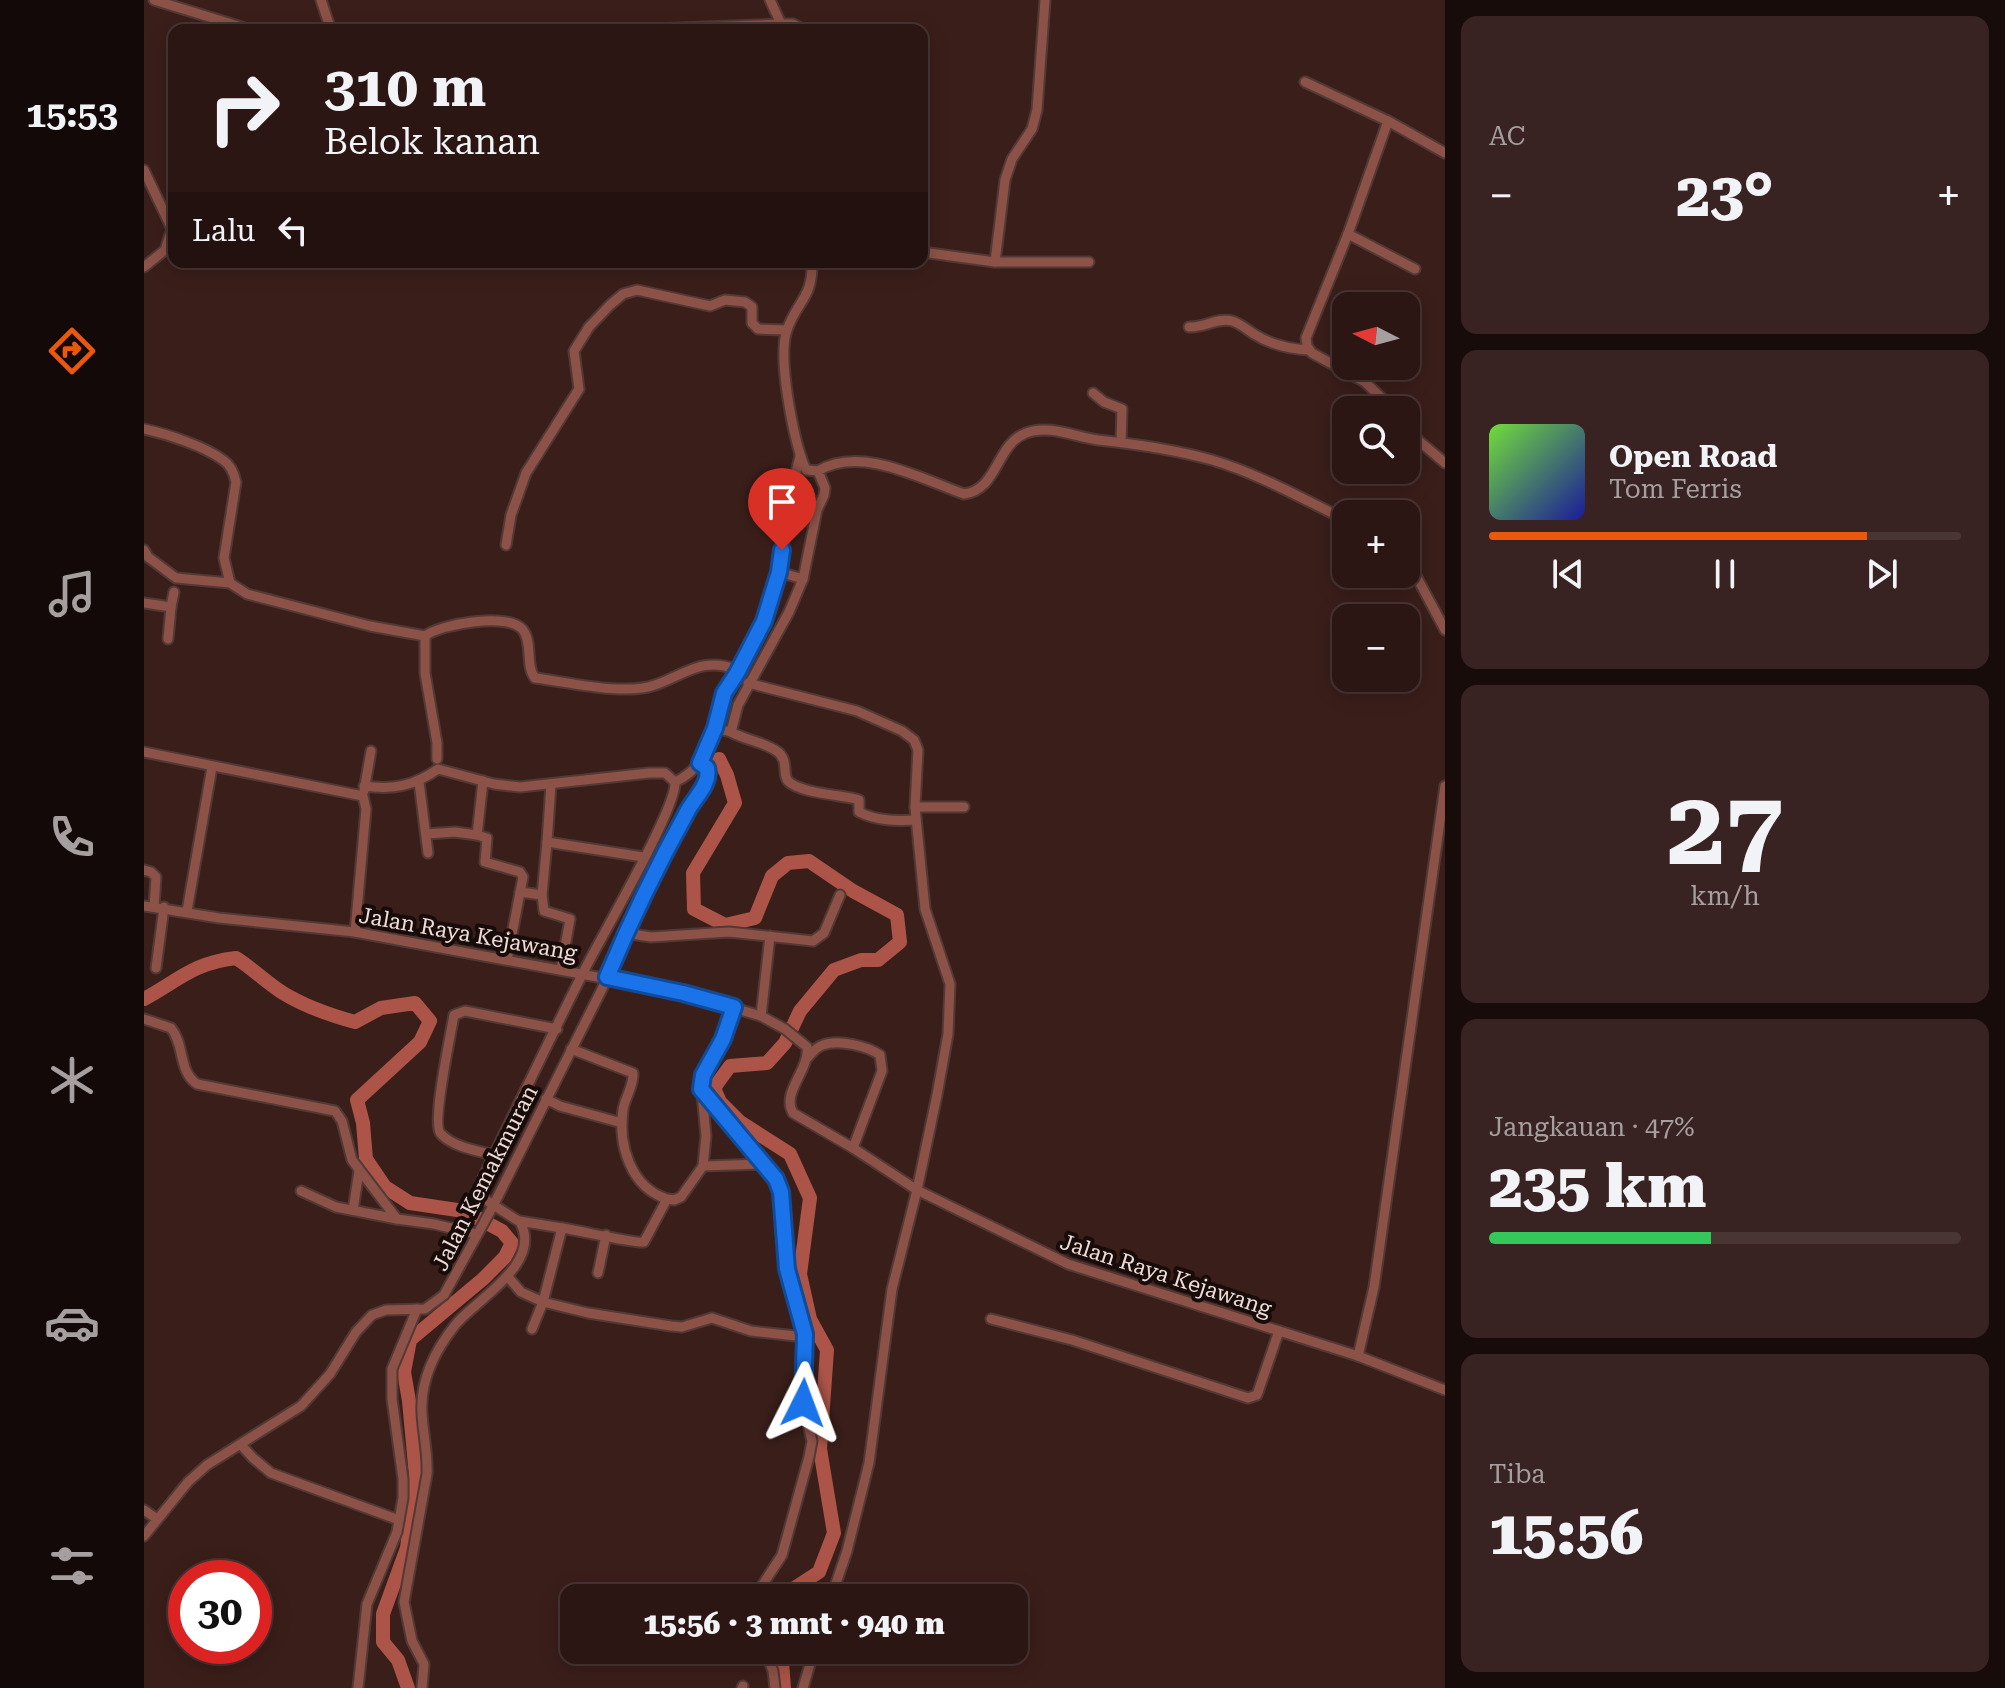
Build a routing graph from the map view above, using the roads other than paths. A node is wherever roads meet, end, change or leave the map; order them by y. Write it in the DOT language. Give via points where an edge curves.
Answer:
graph roads {
  1 [pos="154,0"];
  2 [pos="321,0"];
  3 [pos="770,0"];
  4 [pos="1045,0"];
  5 [pos="232,24"];
  6 [pos="329,24"];
  7 [pos="781,24"];
  8 [pos="793,24"];
  9 [pos="1305,82"];
  10 [pos="1388,121"];
  11 [pos="1445,153"];
  12 [pos="144,170"];
  13 [pos="168,221"];
  14 [pos="1348,234"];
  15 [pos="168,241"];
  16 [pos="928,253"];
  17 [pos="995,262"];
  18 [pos="1089,262"];
  19 [pos="144,267"];
  20 [pos="812,268"];
  21 [pos="1415,269"];
  22 [pos="1189,327"];
  23 [pos="787,330"];
  24 [pos="1309,350"];
  25 [pos="1093,393"];
  26 [pos="1380,396"];
  27 [pos="144,429"];
  28 [pos="1121,441"];
  29 [pos="1420,442"];
  30 [pos="800,456"];
  31 [pos="1445,463"];
  32 [pos="819,474"];
  33 [pos="1332,513"];
  34 [pos="506,545"];
  35 [pos="144,550"];
  36 [pos="782,573"];
  37 [pos="801,578"];
  38 [pos="230,583"];
  39 [pos="1420,583"];
  40 [pos="174,592"];
  41 [pos="144,603"];
  42 [pos="171,607"];
  43 [pos="1445,630"];
  44 [pos="425,636"];
  45 [pos="168,639"];
  46 [pos="745,675"];
  47 [pos="715,728"];
  48 [pos="731,732"];
  49 [pos="371,751"];
  50 [pos="144,752"];
  51 [pos="437,759"];
  52 [pos="700,763"];
  53 [pos="212,767"];
  54 [pos="483,781"];
  55 [pos="419,782"];
  56 [pos="675,782"];
  57 [pos="551,784"];
  58 [pos="1445,786"];
  59 [pos="364,791"];
  60 [pos="917,807"];
  61 [pos="964,807"];
  62 [pos="916,820"];
  63 [pos="426,834"];
  64 [pos="477,835"];
  65 [pos="547,842"];
  66 [pos="428,853"];
  67 [pos="643,857"];
  68 [pos="144,870"];
  69 [pos="520,892"];
  70 [pos="542,895"];
  71 [pos="840,895"];
  72 [pos="154,907"];
  73 [pos="187,911"];
  74 [pos="355,932"];
  75 [pos="625,933"];
  76 [pos="770,936"];
  77 [pos="507,960"];
  78 [pos="156,968"];
  79 [pos="561,969"];
  80 [pos="585,972"];
  81 [pos="606,977"];
  82 [pos="734,1007"];
  83 [pos="761,1016"];
  84 [pos="146,1021"];
  85 [pos="557,1029"];
  86 [pos="571,1049"];
  87 [pos="808,1057"];
  88 [pos="527,1092"];
  89 [pos="703,1094"];
  90 [pos="544,1100"];
  91 [pos="622,1123"];
  92 [pos="853,1148"];
  93 [pos="494,1155"];
  94 [pos="762,1164"];
  95 [pos="703,1166"];
  96 [pos="359,1171"];
  97 [pos="917,1190"];
  98 [pos="301,1191"];
  99 [pos="667,1199"];
  100 [pos="493,1206"];
  101 [pos="353,1210"];
  102 [pos="397,1219"];
  103 [pos="519,1221"];
  104 [pos="562,1228"];
  105 [pos="479,1230"];
  106 [pos="606,1235"];
  107 [pos="598,1273"];
  108 [pos="508,1277"];
  109 [pos="543,1302"];
  110 [pos="417,1309"];
  111 [pos="991,1319"];
  112 [pos="532,1329"];
  113 [pos="1279,1331"];
  114 [pos="805,1337"];
  115 [pos="1358,1356"];
  116 [pos="1445,1390"];
  117 [pos="241,1445"];
  118 [pos="413,1500"];
  119 [pos="144,1510"];
  120 [pos="157,1519"];
  121 [pos="399,1520"];
  122 [pos="144,1536"];
  123 [pos="763,1584"];
  124 [pos="836,1584"];
  125 [pos="770,1664"];
  126 [pos="810,1664"];
  127 [pos="358,1688"];
  128 [pos="422,1688"];
  129 [pos="775,1688"];
  130 [pos="803,1688"];
  1 -- 5 [label="street"];
  2 -- 6 [label="street"];
  3 -- 7 [label="street"];
  4 -- 17 [label="street" via="1037,110 1005,180"];
  7 -- 8 [label="street"];
  9 -- 10 [label="street"];
  10 -- 11 [label="street"];
  10 -- 14 [label="street"];
  12 -- 13 [label="street"];
  14 -- 21 [label="street"];
  14 -- 24 [label="street" via="1306,338"];
  15 -- 19 [label="street"];
  16 -- 17 [label="street"];
  17 -- 18 [label="street"];
  20 -- 23 [label="street" via="808,295"];
  22 -- 24 [label="street" via="1234,321 1282,347"];
  23 -- 30 [label="street" via="784,357"];
  23 -- 34 [label="street" via="758,329 752,323 752,307 745,302 725,300 710,306 637,290 623,294 578,342 574,351 579,389 526,473"];
  24 -- 26 [label="street"];
  25 -- 28 [label="street" via="1122,409"];
  27 -- 38 [label="street" via="223,460 234,473 224,558"];
  28 -- 32 [label="street" via="1029,432 1009,444 990,479 964,494 865,462 830,464"];
  28 -- 33 [label="street" via="1212,460"];
  29 -- 31 [label="street"];
  30 -- 32 [label="street" via="806,470"];
  30 -- 36 [label="street"];
  32 -- 37 [label="street" via="825,488"];
  35 -- 38 [label="street" via="176,578"];
  36 -- 37 [label="street"];
  36 -- 46 [label="street"];
  37 -- 46 [label="street" via="789,612"];
  38 -- 44 [label="street" via="247,594"];
  39 -- 43 [label="street"];
  40 -- 42 [label="street"];
  41 -- 42 [label="street"];
  42 -- 45 [label="street"];
  44 -- 46 [label="street" via="455,624 512,624 523,629 534,678 627,689 719,664"];
  44 -- 51 [label="street"];
  46 -- 47 [label="street" via="720,702"];
  46 -- 48 [label="street"];
  46 -- 60 [label="street" via="902,731 917,745"];
  47 -- 48 [label="street"];
  47 -- 52 [label="street"];
  48 -- 62 [label="street" via="778,751 791,782 859,800 859,812 882,820"];
  49 -- 59 [label="street"];
  50 -- 53 [label="street"];
  52 -- 56 [label="street"];
  52 -- 75 [label="street, Jalan Kemakmuran" via="707,768 707,782"];
  53 -- 59 [label="street"];
  53 -- 73 [label="street"];
  54 -- 55 [label="street" via="438,769"];
  54 -- 57 [label="street"];
  54 -- 64 [label="street"];
  55 -- 59 [label="street"];
  55 -- 63 [label="street"];
  56 -- 57 [label="street" via="665,773 649,773"];
  56 -- 67 [label="street"];
  57 -- 65 [label="street"];
  58 -- 115 [label="street" via="1374,1287"];
  59 -- 74 [label="street"];
  60 -- 61 [label="street"];
  60 -- 62 [label="street"];
  62 -- 97 [label="street" via="925,909 951,992 948,1034"];
  63 -- 64 [label="street"];
  63 -- 66 [label="street"];
  64 -- 69 [label="street" via="487,838 487,864 522,873"];
  65 -- 67 [label="street"];
  65 -- 70 [label="street"];
  67 -- 80 [label="street"];
  68 -- 72 [label="street" via="156,877"];
  69 -- 70 [label="street"];
  69 -- 77 [label="street"];
  70 -- 79 [label="street" via="544,911 570,919"];
  71 -- 76 [label="street" via="818,940"];
  72 -- 73 [label="street, Jalan Raya Kejawang"];
  72 -- 78 [label="street"];
  73 -- 74 [label="street, Jalan Raya Kejawang"];
  74 -- 77 [label="street, Jalan Raya Kejawang"];
  75 -- 76 [label="street"];
  75 -- 81 [label="street, Jalan Kemakmuran"];
  76 -- 83 [label="street"];
  77 -- 79 [label="street, Jalan Raya Kejawang"];
  79 -- 80 [label="street, Jalan Raya Kejawang"];
  80 -- 81 [label="street, Jalan Raya Kejawang"];
  80 -- 85 [label="street"];
  81 -- 82 [label="street, Jalan Raya Kejawang"];
  81 -- 86 [label="street, Jalan Kemakmuran"];
  82 -- 83 [label="street, Jalan Raya Kejawang"];
  82 -- 89 [label="street" via="703,1075"];
  83 -- 87 [label="street, Jalan Raya Kejawang" via="807,1047"];
  84 -- 96 [label="street" via="165,1024 177,1035 185,1072 197,1084 335,1111"];
  85 -- 88 [label="street"];
  85 -- 93 [label="street" via="465,1011 454,1015 438,1129 459,1144"];
  86 -- 90 [label="street, Jalan Kemakmuran"];
  86 -- 91 [label="street" via="633,1073"];
  87 -- 92 [label="street, Jalan Raya Kejawang" via="790,1095 790,1108"];
  87 -- 92 [label="street" via="825,1043 836,1042 880,1055 882,1071"];
  88 -- 90 [label="street"];
  88 -- 93 [label="street"];
  89 -- 94 [label="street"];
  89 -- 95 [label="street"];
  90 -- 91 [label="street"];
  90 -- 100 [label="street, Jalan Kemakmuran"];
  91 -- 99 [label="street" via="629,1162 645,1188"];
  92 -- 97 [label="street, Jalan Raya Kejawang"];
  93 -- 100 [label="street" via="479,1190"];
  94 -- 95 [label="street"];
  94 -- 114 [label="street" via="781,1192 787,1269"];
  95 -- 99 [label="street" via="681,1197"];
  96 -- 101 [label="street"];
  96 -- 102 [label="street"];
  97 -- 113 [label="street, Jalan Raya Kejawang" via="1068,1264"];
  97 -- 124 [label="street" via="892,1289 869,1463"];
  98 -- 101 [label="street"];
  99 -- 106 [label="street" via="644,1242"];
  100 -- 103 [label="street"];
  100 -- 105 [label="street, Jalan Kemakmuran"];
  101 -- 102 [label="street"];
  102 -- 105 [label="street"];
  103 -- 104 [label="street"];
  103 -- 108 [label="street" via="523,1250"];
  104 -- 106 [label="street"];
  104 -- 109 [label="street"];
  105 -- 110 [label="street, Jalan Kemakmuran" via="444,1295"];
  106 -- 107 [label="street"];
  108 -- 109 [label="street" via="521,1292"];
  108 -- 118 [label="street" via="458,1321 429,1366 422,1411 428,1453"];
  109 -- 112 [label="street"];
  109 -- 114 [label="street" via="671,1326 716,1319 751,1331"];
  110 -- 117 [label="street" via="372,1315 301,1406"];
  110 -- 118 [label="street" via="391,1375"];
  111 -- 113 [label="street" via="1248,1398 1258,1392"];
  113 -- 115 [label="street, Jalan Raya Kejawang"];
  114 -- 123 [label="street" via="803,1403 812,1441 782,1555"];
  115 -- 116 [label="street, Jalan Raya Kejawang"];
  117 -- 120 [label="street" via="207,1465"];
  117 -- 121 [label="street" via="271,1473"];
  118 -- 121 [label="street"];
  118 -- 128 [label="street" via="404,1602 412,1641 424,1664"];
  119 -- 120 [label="street"];
  120 -- 122 [label="street"];
  121 -- 127 [label="street" via="367,1604"];
  125 -- 129 [label="street"];
  126 -- 130 [label="street"];
}
